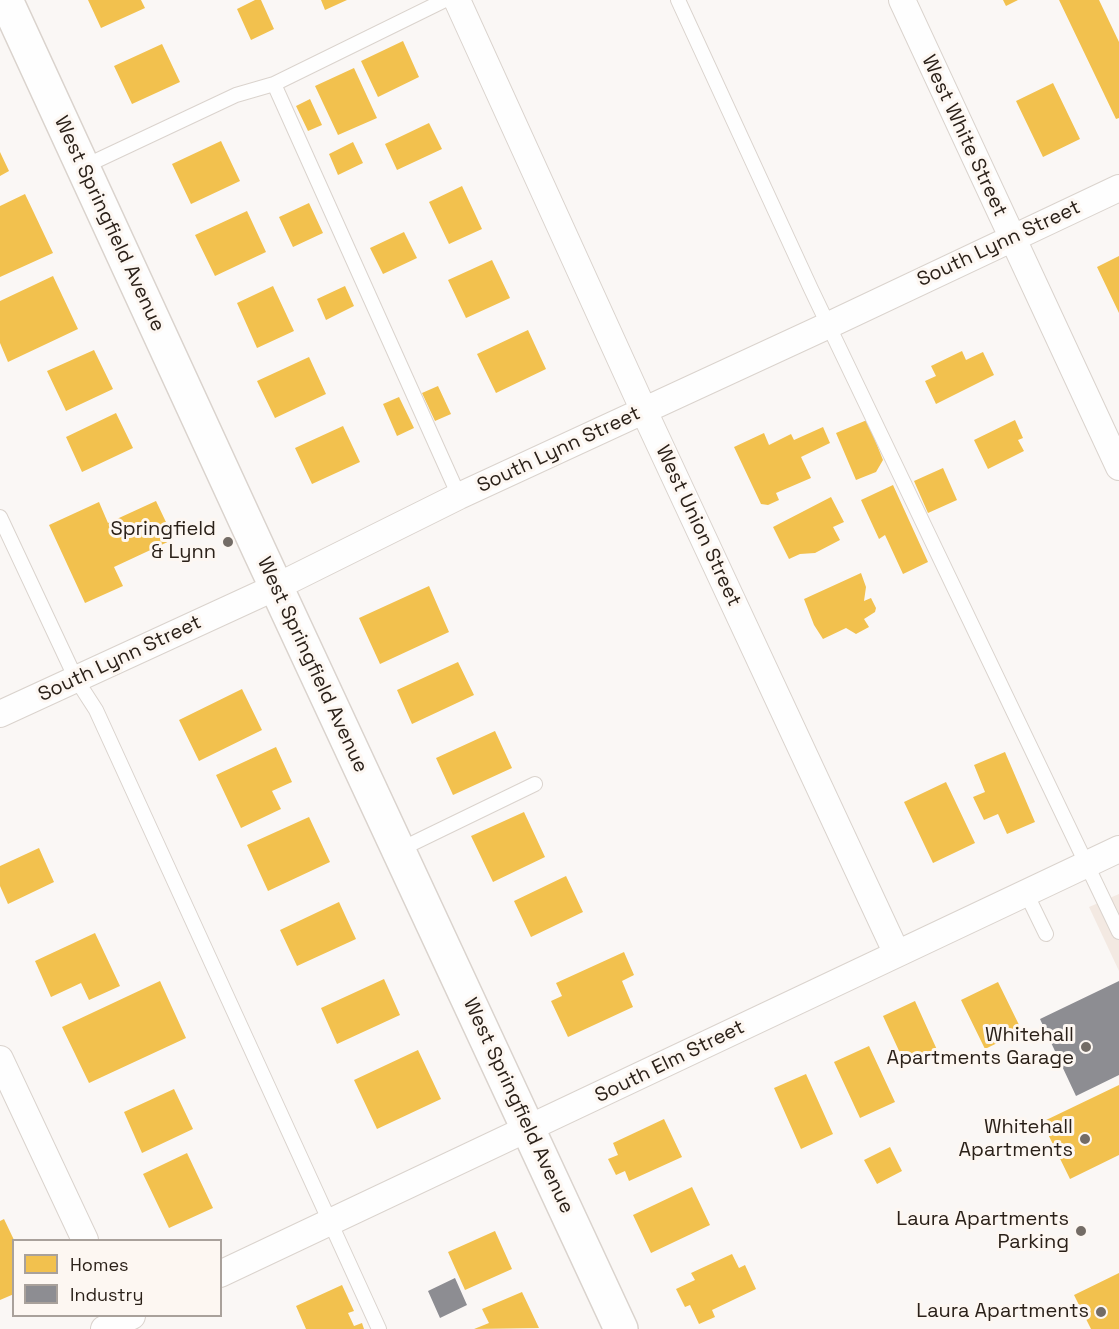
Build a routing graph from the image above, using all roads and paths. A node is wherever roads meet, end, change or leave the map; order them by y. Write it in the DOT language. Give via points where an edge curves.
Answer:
graph roads {
  1 [pos="6,0"];
  2 [pos="446,0"];
  3 [pos="457,0"];
  4 [pos="678,0"];
  5 [pos="902,0"];
  6 [pos="274,84"];
  7 [pos="83,167"];
  8 [pos="1119,188"];
  9 [pos="1012,238"];
  10 [pos="829,325"];
  11 [pos="644,411"];
  12 [pos="1119,466"];
  13 [pos="459,496"];
  14 [pos="0,517"];
  15 [pos="276,587"];
  16 [pos="76,679"];
  17 [pos="0,714"];
  18 [pos="535,784"];
  19 [pos="1119,849"];
  20 [pos="399,850"];
  21 [pos="1086,865"];
  22 [pos="1026,894"];
  23 [pos="1119,932"];
  24 [pos="1046,934"];
  25 [pos="897,954"];
  26 [pos="0,1061"];
  27 [pos="529,1129"];
  28 [pos="331,1222"];
  29 [pos="85,1239"];
  30 [pos="222,1273"];
  31 [pos="379,1329"];
  32 [pos="621,1329"];
  1 -- 7 [label="main road, West Springfield Avenue"];
  2 -- 6 [label="lane"];
  3 -- 11 [label="street, West Union Street"];
  4 -- 10 [label="lane"];
  5 -- 9 [label="street, West White Street"];
  6 -- 7 [label="lane" via="236,95"];
  6 -- 13 [label="lane"];
  7 -- 15 [label="main road, West Springfield Avenue"];
  8 -- 9 [label="street, South Lynn Street"];
  9 -- 10 [label="street, South Lynn Street"];
  9 -- 12 [label="street, West White Street"];
  10 -- 11 [label="street, South Lynn Street"];
  10 -- 21 [label="lane"];
  11 -- 13 [label="street, South Lynn Street"];
  11 -- 25 [label="street, West Union Street"];
  13 -- 15 [label="street, South Lynn Street"];
  14 -- 16 [label="lane"];
  15 -- 16 [label="street, South Lynn Street"];
  15 -- 20 [label="main road, West Springfield Avenue"];
  16 -- 17 [label="street, South Lynn Street"];
  16 -- 28 [label="lane" via="96,710"];
  18 -- 20 [label="lane"];
  19 -- 21 [label="street, South Elm Street"];
  20 -- 27 [label="main road, West Springfield Avenue"];
  21 -- 22 [label="street, South Elm Street"];
  21 -- 23 [label="lane"];
  22 -- 24 [label="lane"];
  22 -- 25 [label="street, South Elm Street"];
  25 -- 27 [label="street, South Elm Street"];
  26 -- 29 [label="street"];
  27 -- 28 [label="street, South Elm Street"];
  27 -- 32 [label="main road, West Springfield Avenue"];
  28 -- 30 [label="street, South Elm Street"];
  28 -- 31 [label="lane"];
}
